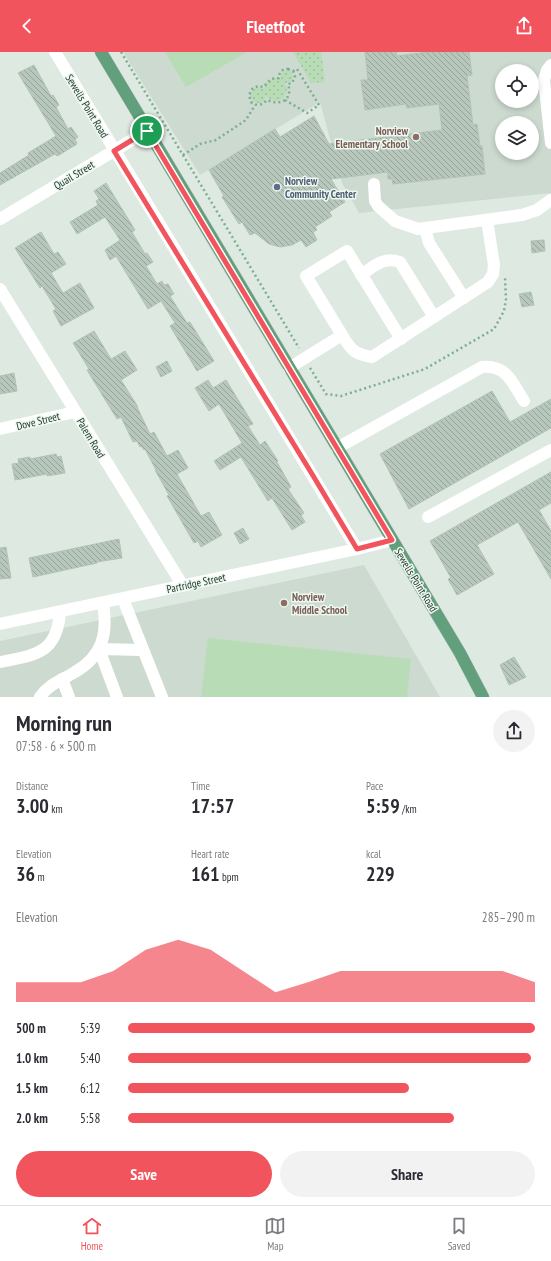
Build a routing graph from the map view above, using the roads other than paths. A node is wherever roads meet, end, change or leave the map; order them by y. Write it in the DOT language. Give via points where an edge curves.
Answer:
graph roads {
  1 [pos="55,52"];
  2 [pos="101,52"];
  3 [pos="551,64"];
  4 [pos="147,131"];
  5 [pos="551,143"];
  6 [pos="114,151"];
  7 [pos="374,184"];
  8 [pos="551,200"];
  9 [pos="0,219"];
  10 [pos="487,220"];
  11 [pos="425,228"];
  12 [pos="361,275"];
  13 [pos="0,289"];
  14 [pos="464,298"];
  15 [pos="434,317"];
  16 [pos="342,335"];
  17 [pos="401,339"];
  18 [pos="289,368"];
  19 [pos="524,401"];
  20 [pos="75,412"];
  21 [pos="0,429"];
  22 [pos="337,448"];
  23 [pos="551,450"];
  24 [pos="428,518"];
  25 [pos="392,540"];
  26 [pos="357,549"];
  27 [pos="183,586"];
  28 [pos="123,599"];
  29 [pos="104,603"];
  30 [pos="60,612"];
  31 [pos="0,624"];
  32 [pos="99,650"];
  33 [pos="143,650"];
  34 [pos="0,662"];
  35 [pos="62,679"];
  36 [pos="40,697"];
  37 [pos="69,697"];
  38 [pos="117,697"];
  39 [pos="162,697"];
  40 [pos="483,697"];
  1 -- 6 [label="street, Sewells Point Road"];
  2 -- 4 [label="main road, Sewells Point Road"];
  3 -- 5 [label="street" via="544,80"];
  4 -- 6 [label="street, Quail Street"];
  4 -- 18 [label="main road, Sewells Point Road"];
  6 -- 9 [label="street, Quail Street"];
  6 -- 26 [label="street, Sewells Point Road"];
  7 -- 11 [label="street" via="375,201 395,221 418,229"];
  8 -- 10 [label="street" via="528,213"];
  10 -- 11 [label="street"];
  10 -- 14 [label="street" via="493,274 488,282"];
  11 -- 14 [label="street" via="429,243"];
  12 -- 15 [label="street" via="383,260 400,262"];
  12 -- 16 [label="street" via="347,251 306,276"];
  12 -- 17 [label="street"];
  13 -- 20 [label="street, Palem Road"];
  14 -- 15 [label="street"];
  15 -- 17 [label="street"];
  16 -- 17 [label="street" via="350,348 362,356 372,357"];
  16 -- 18 [label="street"];
  18 -- 22 [label="main road, Sewells Point Road"];
  19 -- 22 [label="street" via="504,372 482,367"];
  20 -- 21 [label="street, Dove Street"];
  20 -- 27 [label="street, Palem Road"];
  22 -- 25 [label="main road, Sewells Point Road"];
  23 -- 24 [label="street"];
  25 -- 26 [label="street, Partridge Street"];
  25 -- 40 [label="main road, Sewells Point Road" via="460,653"];
  26 -- 27 [label="street, Partridge Street"];
  27 -- 28 [label="street, Partridge Street"];
  28 -- 29 [label="street, Partridge Street"];
  28 -- 33 [label="street"];
  29 -- 30 [label="street, Partridge Street"];
  29 -- 32 [label="street" via="105,634"];
  30 -- 31 [label="street, Partridge Street"];
  30 -- 34 [label="street" via="60,623 56,633 43,650 34,655"];
  32 -- 33 [label="street"];
  32 -- 35 [label="street" via="93,659"];
  32 -- 38 [label="street"];
  33 -- 39 [label="street"];
  35 -- 36 [label="street" via="52,684"];
  35 -- 37 [label="street"];
}
